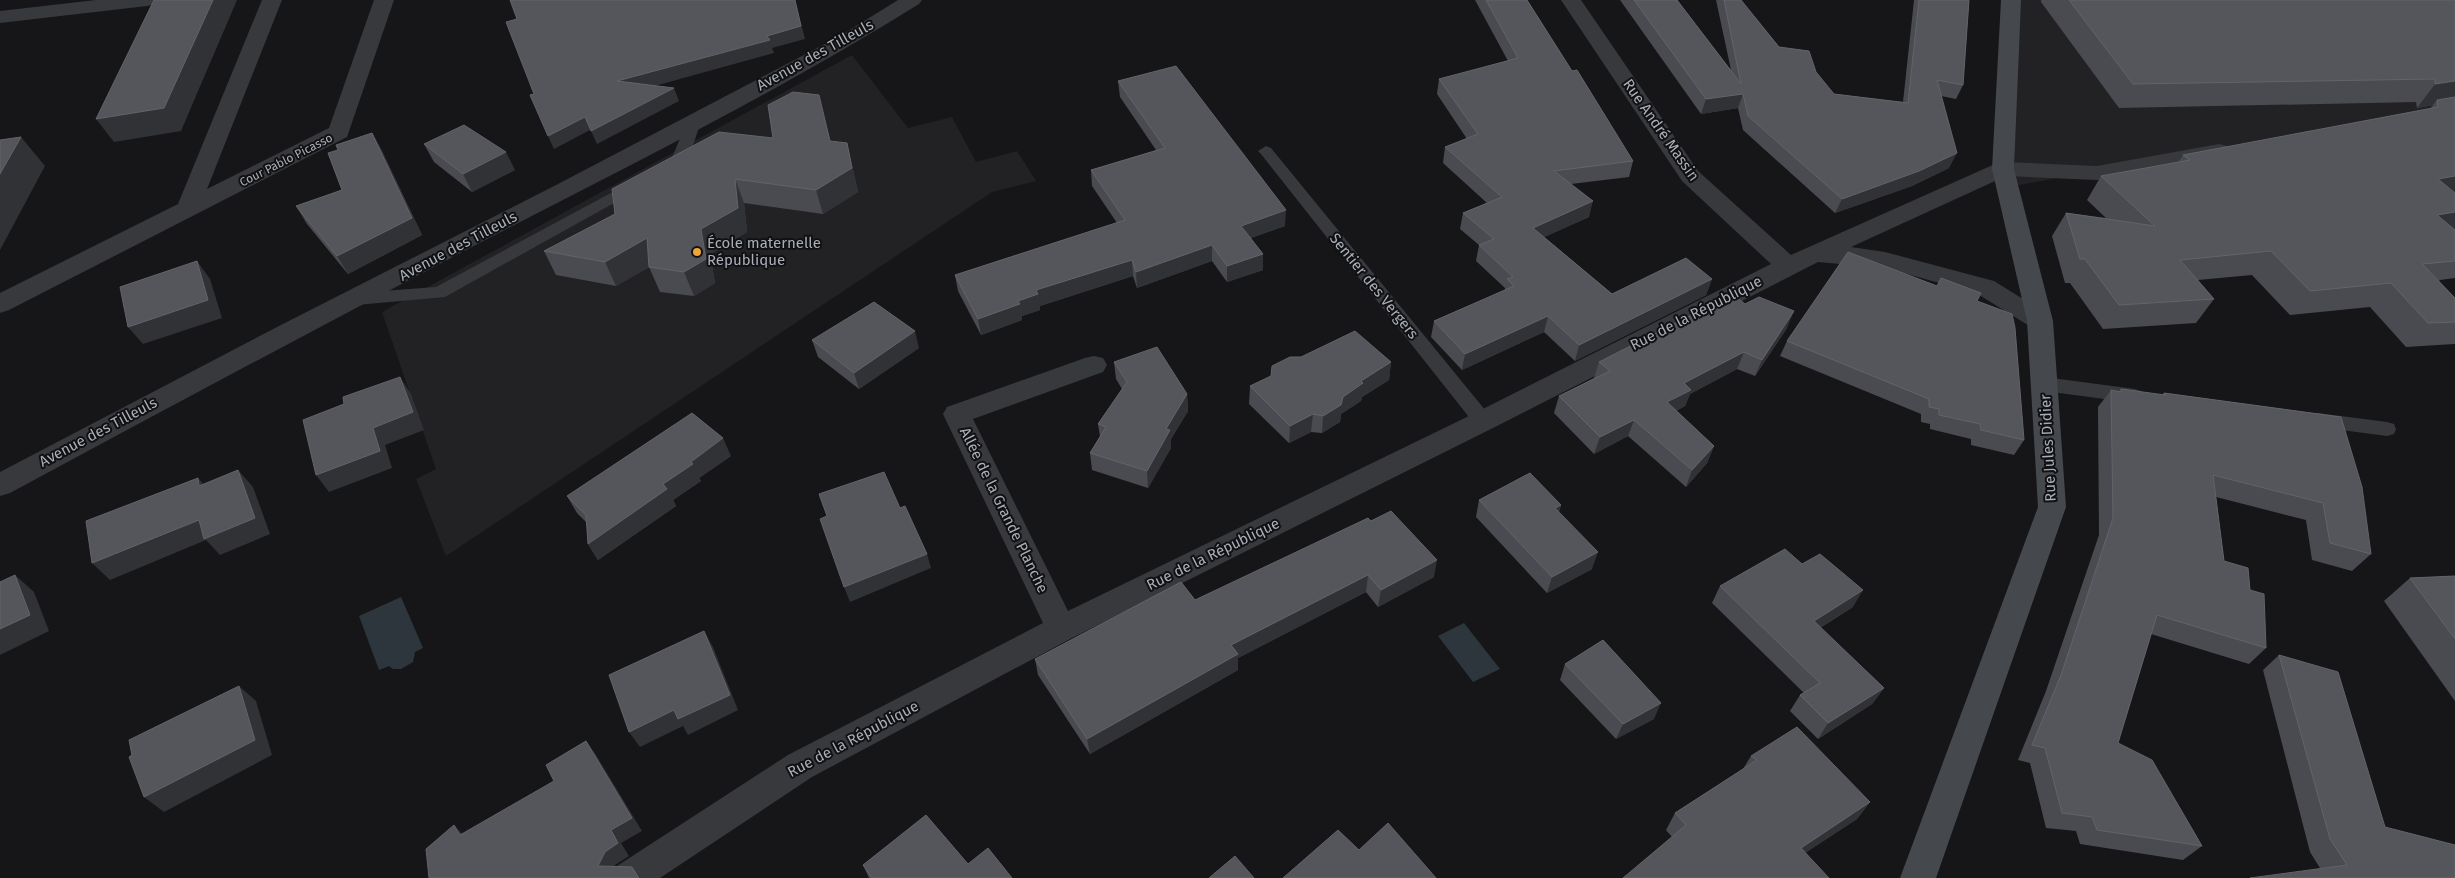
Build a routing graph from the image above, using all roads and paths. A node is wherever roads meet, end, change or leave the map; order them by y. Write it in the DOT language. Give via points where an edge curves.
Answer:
graph roads {
  1 [pos="147,0"];
  2 [pos="272,0"];
  3 [pos="384,0"];
  4 [pos="912,0"];
  5 [pos="1571,0"];
  6 [pos="2011,0"];
  7 [pos="0,17"];
  8 [pos="694,121"];
  9 [pos="2242,147"];
  10 [pos="1266,151"];
  11 [pos="2003,169"];
  12 [pos="188,209"];
  13 [pos="1800,261"];
  14 [pos="356,299"];
  15 [pos="0,304"];
  16 [pos="2040,321"];
  17 [pos="1094,365"];
  18 [pos="2044,384"];
  19 [pos="2152,398"];
  20 [pos="2298,417"];
  21 [pos="1483,421"];
  22 [pos="2386,429"];
  23 [pos="0,484"];
  24 [pos="1061,629"];
  25 [pos="629,878"];
  26 [pos="1918,878"];
  1 -- 7 [label="street"];
  2 -- 12 [label="street"];
  3 -- 12 [label="street, Cour Pablo Picasso" via="339,132"];
  4 -- 8 [label="street, Avenue des Tilleuls" via="847,40"];
  5 -- 13 [label="street, Rue André Massin" via="1690,176"];
  6 -- 11 [label="street, Rue Jules Didier"];
  8 -- 14 [label="street, Avenue des Tilleuls"];
  8 -- 14 [label="lane" via="679,161 438,293"];
  9 -- 11 [label="street" via="2097,173"];
  10 -- 21 [label="lane, Sentier des Vergers"];
  11 -- 13 [label="street, Rue de la République"];
  11 -- 16 [label="street, Rue Jules Didier"];
  12 -- 15 [label="street, Cour Pablo Picasso"];
  13 -- 16 [label="street, Rue de la République" via="1850,254 1885,260 1985,287"];
  13 -- 21 [label="street, Rue de la République"];
  14 -- 23 [label="street, Avenue des Tilleuls"];
  16 -- 18 [label="street, Rue Jules Didier"];
  17 -- 24 [label="street, Allée de la Grande Planche" via="957,414"];
  18 -- 19 [label="lane"];
  18 -- 26 [label="street, Rue Jules Didier" via="2052,507"];
  20 -- 22 [label="lane"];
  21 -- 24 [label="street, Rue de la République"];
  24 -- 25 [label="street, Rue de la République" via="800,766"];
}
